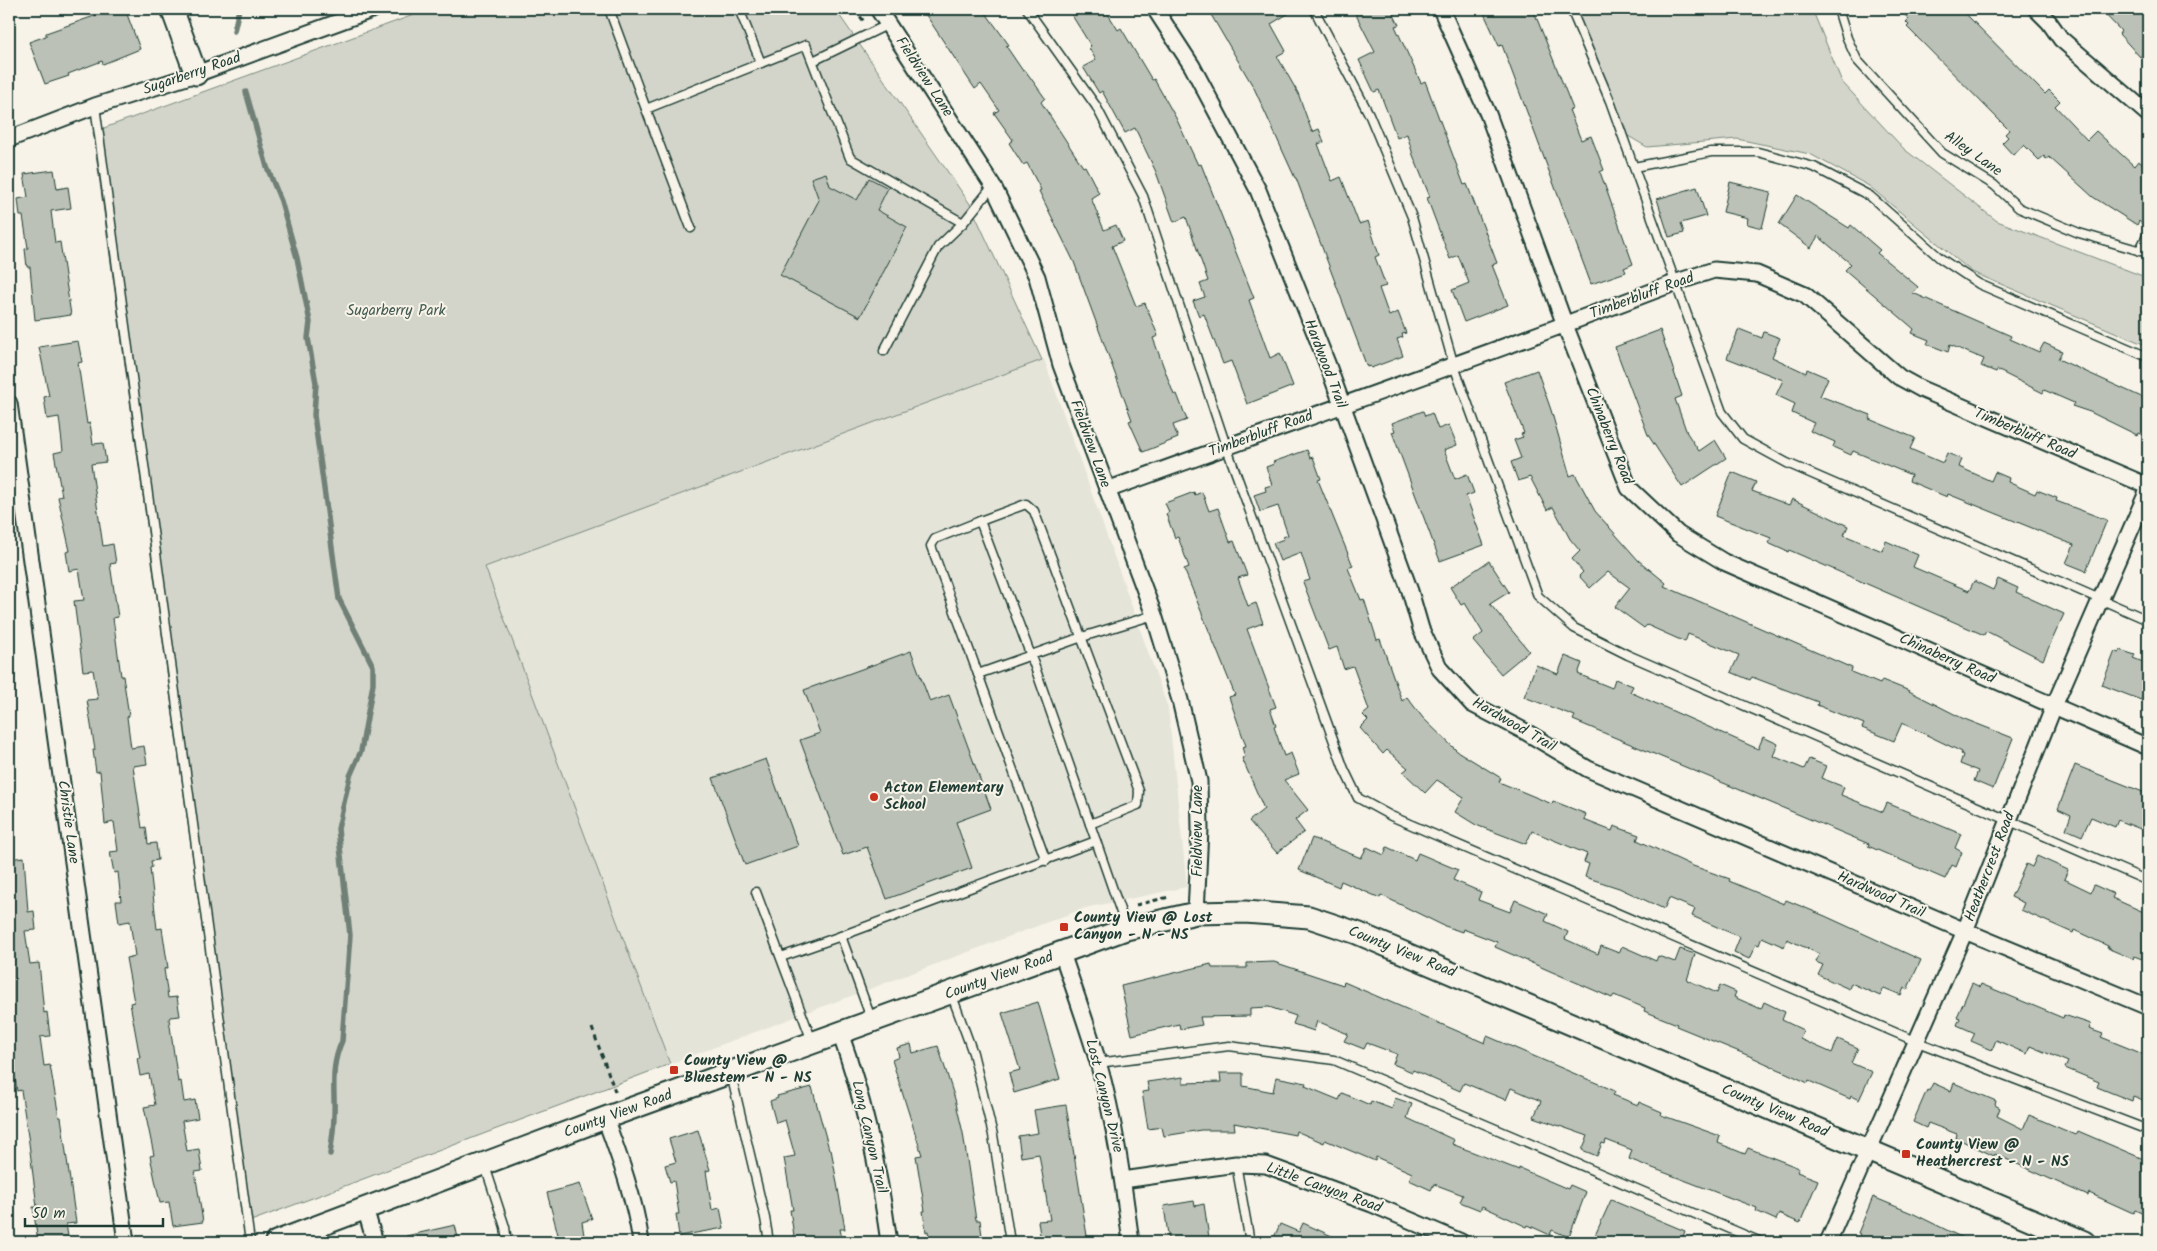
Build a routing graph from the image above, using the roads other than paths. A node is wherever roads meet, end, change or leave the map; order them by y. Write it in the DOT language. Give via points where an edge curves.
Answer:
graph roads {
  1 [pos="172,9"];
  2 [pos="374,9"];
  3 [pos="609,9"];
  4 [pos="739,9"];
  5 [pos="878,9"];
  6 [pos="1028,9"];
  7 [pos="1155,9"];
  8 [pos="1314,9"];
  9 [pos="1441,9"];
  10 [pos="1570,9"];
  11 [pos="1838,9"];
  12 [pos="2036,9"];
  13 [pos="889,24"];
  14 [pos="813,61"];
  15 [pos="761,63"];
  16 [pos="196,74"];
  17 [pos="94,106"];
  18 [pos="646,109"];
  19 [pos="2148,114"];
  20 [pos="9,139"];
  21 [pos="1634,167"];
  22 [pos="993,186"];
  23 [pos="963,223"];
  24 [pos="691,228"];
  25 [pos="2148,234"];
  26 [pos="2139,251"];
  27 [pos="2148,253"];
  28 [pos="1677,282"];
  29 [pos="1565,325"];
  30 [pos="884,351"];
  31 [pos="2148,357"];
  32 [pos="1454,366"];
  33 [pos="9,403"];
  34 [pos="1341,405"];
  35 [pos="1226,446"];
  36 [pos="2148,488"];
  37 [pos="1107,490"];
  38 [pos="980,521"];
  39 [pos="2100,600"];
  40 [pos="1154,614"];
  41 [pos="2148,620"];
  42 [pos="1082,637"];
  43 [pos="1031,656"];
  44 [pos="978,674"];
  45 [pos="2054,706"];
  46 [pos="2148,747"];
  47 [pos="2007,821"];
  48 [pos="1090,824"];
  49 [pos="1096,842"];
  50 [pos="1046,861"];
  51 [pos="2148,881"];
  52 [pos="756,892"];
  53 [pos="1196,913"];
  54 [pos="1126,929"];
  55 [pos="1965,931"];
  56 [pos="841,936"];
  57 [pos="1062,953"];
  58 [pos="781,957"];
  59 [pos="951,993"];
  60 [pos="2148,1007"];
  61 [pos="872,1022"];
  62 [pos="840,1033"];
  63 [pos="1916,1041"];
  64 [pos="813,1043"];
  65 [pos="1098,1063"];
  66 [pos="730,1073"];
  67 [pos="605,1118"];
  68 [pos="2148,1130"];
  69 [pos="1868,1150"];
  70 [pos="484,1164"];
  71 [pos="1236,1164"];
  72 [pos="1123,1180"];
  73 [pos="365,1208"];
  74 [pos="126,1242"];
  75 [pos="250,1242"];
  76 [pos="276,1242"];
  77 [pos="375,1242"];
  78 [pos="507,1242"];
  79 [pos="641,1242"];
  80 [pos="769,1242"];
  81 [pos="890,1242"];
  82 [pos="1010,1242"];
  83 [pos="1131,1242"];
  84 [pos="1250,1242"];
  85 [pos="1461,1242"];
  86 [pos="1761,1242"];
  87 [pos="1828,1242"];
  88 [pos="2084,1242"];
  1 -- 16 [label="street"];
  2 -- 16 [label="street, Sugarberry Road"];
  3 -- 18 [label="lane"];
  4 -- 15 [label="lane"];
  5 -- 13 [label="street, Fieldview Lane"];
  6 -- 35 [label="lane" via="1096,106 1143,196"];
  7 -- 34 [label="street, Hardwood Trail" via="1192,66 1258,190"];
  8 -- 32 [label="lane" via="1369,114 1412,217"];
  9 -- 29 [label="street, Chinaberry Road" via="1488,114"];
  10 -- 21 [label="lane" via="1610,101"];
  11 -- 26 [label="lane, Alley Lane" via="1858,60 1942,153 1994,185 2019,208 2079,233"];
  12 -- 19 [label="street" via="2061,39"];
  13 -- 14 [label="lane"];
  13 -- 22 [label="street, Fieldview Lane"];
  14 -- 15 [label="lane" via="806,45"];
  14 -- 23 [label="lane" via="850,158"];
  15 -- 18 [label="lane"];
  16 -- 17 [label="street, Sugarberry Road"];
  17 -- 20 [label="street, Sugarberry Road"];
  17 -- 75 [label="lane"];
  18 -- 24 [label="lane"];
  21 -- 28 [label="lane"];
  21 -- 31 [label="lane" via="1711,152 1758,152 1814,167 1870,196 1940,258 1979,284"];
  22 -- 23 [label="lane"];
  22 -- 37 [label="street, Fieldview Lane" via="1037,277 1061,365"];
  23 -- 30 [label="lane" via="938,247"];
  25 -- 26 [label="lane"];
  26 -- 27 [label="lane, Alley Lane"];
  28 -- 29 [label="street, Timberbluff Road"];
  28 -- 36 [label="street, Timberbluff Road" via="1714,270 1757,274 1805,295 1899,377"];
  28 -- 39 [label="lane" via="1722,412 1742,439"];
  29 -- 32 [label="street, Timberbluff Road"];
  29 -- 45 [label="street, Chinaberry Road" via="1629,488 1678,534 1724,562"];
  32 -- 34 [label="street, Timberbluff Road"];
  32 -- 47 [label="lane" via="1538,596 1574,628 1628,655"];
  33 -- 74 [label="street, Christie Lane"];
  34 -- 35 [label="street, Timberbluff Road"];
  34 -- 55 [label="street, Hardwood Trail" via="1421,629 1440,669 1472,704 1588,769"];
  35 -- 37 [label="street, Timberbluff Road"];
  35 -- 63 [label="lane" via="1344,769 1358,798 1391,816"];
  36 -- 39 [label="street, Heathercrest Road"];
  37 -- 40 [label="street, Fieldview Lane"];
  38 -- 42 [label="lane" via="1026,504 1034,511"];
  38 -- 43 [label="lane"];
  38 -- 44 [label="lane" via="934,539 931,546"];
  39 -- 41 [label="lane"];
  39 -- 45 [label="street, Heathercrest Road"];
  40 -- 42 [label="lane"];
  40 -- 53 [label="street, Fieldview Lane" via="1180,700 1198,781 1200,830"];
  42 -- 43 [label="lane"];
  42 -- 48 [label="lane" via="1139,790 1138,805"];
  43 -- 44 [label="lane"];
  43 -- 48 [label="lane"];
  44 -- 50 [label="lane"];
  45 -- 46 [label="street, Chinaberry Road"];
  45 -- 47 [label="street, Heathercrest Road"];
  47 -- 51 [label="lane"];
  47 -- 55 [label="street, Heathercrest Road"];
  48 -- 49 [label="lane"];
  49 -- 50 [label="lane"];
  49 -- 54 [label="lane"];
  50 -- 56 [label="lane"];
  52 -- 58 [label="lane"];
  53 -- 54 [label="street, County View Road"];
  53 -- 69 [label="street, County View Road" via="1245,912 1310,917 1357,933"];
  54 -- 57 [label="street, County View Road"];
  55 -- 60 [label="street, Hardwood Trail"];
  55 -- 63 [label="street, Heathercrest Road"];
  56 -- 58 [label="lane"];
  56 -- 61 [label="lane"];
  57 -- 59 [label="street, County View Road"];
  57 -- 65 [label="street, Lost Canyon Drive"];
  58 -- 64 [label="lane"];
  59 -- 61 [label="street, County View Road"];
  59 -- 82 [label="lane" via="973,1053 991,1126"];
  61 -- 62 [label="street, County View Road"];
  62 -- 64 [label="street, County View Road"];
  62 -- 81 [label="street, Long Canyon Trail" via="870,1130"];
  63 -- 68 [label="lane"];
  63 -- 69 [label="street, Heathercrest Road"];
  64 -- 66 [label="street, County View Road"];
  65 -- 72 [label="street, Lost Canyon Drive"];
  65 -- 86 [label="lane" via="1229,1046 1334,1060"];
  66 -- 67 [label="street, County View Road"];
  66 -- 80 [label="lane"];
  67 -- 70 [label="street, County View Road"];
  67 -- 79 [label="street"];
  69 -- 87 [label="street, Heathercrest Road"];
  69 -- 88 [label="street, County View Road"];
  70 -- 73 [label="street, County View Road"];
  70 -- 78 [label="lane" via="505,1226"];
  71 -- 72 [label="street, Little Canyon Road"];
  71 -- 84 [label="lane"];
  71 -- 85 [label="street, Little Canyon Road" via="1266,1165 1296,1174"];
  72 -- 83 [label="street, Lost Canyon Drive"];
  73 -- 76 [label="street, County View Road"];
  73 -- 77 [label="street"];
}
